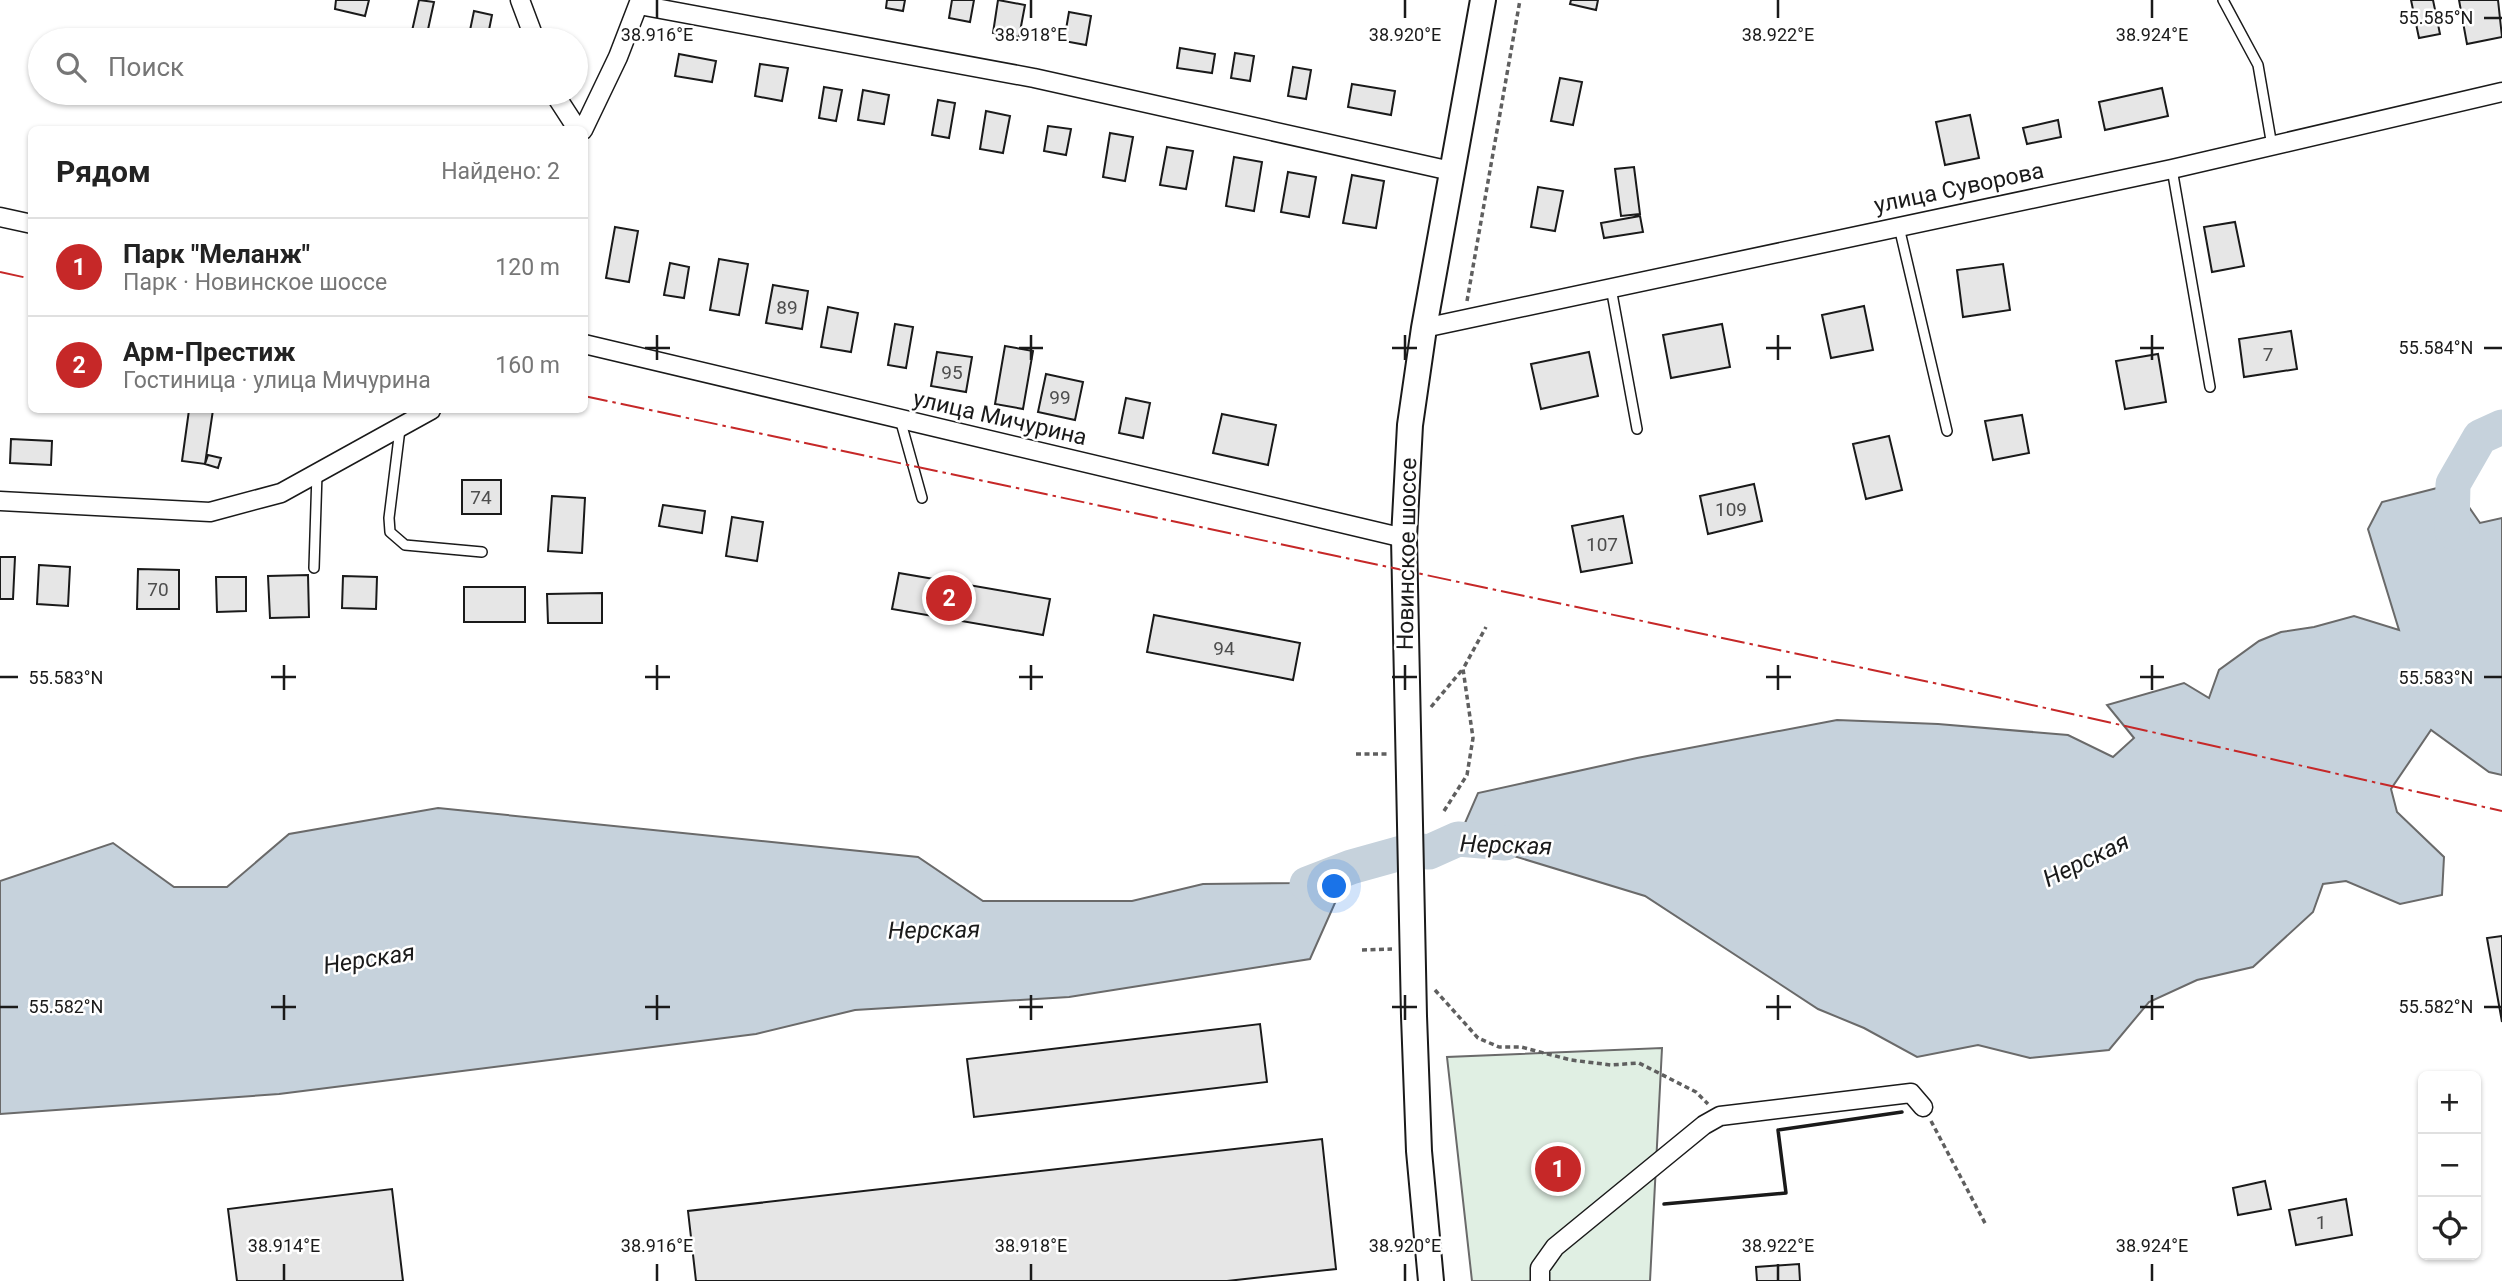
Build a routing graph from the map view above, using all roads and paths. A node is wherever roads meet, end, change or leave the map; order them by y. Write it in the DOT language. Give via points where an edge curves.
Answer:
graph roads {
  1 [pos="520,0"];
  2 [pos="1483,0"];
  3 [pos="1520,0"];
  4 [pos="2223,0"];
  5 [pos="640,3"];
  6 [pos="530,28"];
  7 [pos="2502,92"];
  8 [pos="563,105"];
  9 [pos="578,126"];
  10 [pos="583,126"];
  11 [pos="2272,146"];
  12 [pos="2172,169"];
  13 [pos="1451,171"];
  14 [pos="0,217"];
  15 [pos="28,223"];
  16 [pos="1899,225"];
  17 [pos="1611,288"];
  18 [pos="1464,321"];
  19 [pos="1424,328"];
  20 [pos="588,345"];
  21 [pos="2210,387"];
  22 [pos="426,413"];
  23 [pos="900,419"];
  24 [pos="400,429"];
  25 [pos="1637,429"];
  26 [pos="1947,431"];
  27 [pos="317,473"];
  28 [pos="922,498"];
  29 [pos="0,501"];
  30 [pos="1404,538"];
  31 [pos="482,552"];
  32 [pos="314,568"];
  33 [pos="1486,627"];
  34 [pos="1463,669"];
  35 [pos="1427,711"];
  36 [pos="1356,754"];
  37 [pos="1402,755"];
  38 [pos="1444,811"];
  39 [pos="1362,950"];
  40 [pos="1407,950"];
  41 [pos="1431,986"];
  42 [pos="1923,1107"];
  43 [pos="1720,1116"];
  44 [pos="1986,1225"];
  45 [pos="1431,1281"];
  46 [pos="1540,1281"];
  1 -- 6 [label="street"];
  2 -- 13 [label="street, Новинское шоссе"];
  3 -- 18 [label="path"];
  4 -- 11 [label="lane" via="2258,65"];
  5 -- 10 [label="street"];
  5 -- 13 [label="street" via="1034,78"];
  7 -- 11 [label="street, улица Суворова"];
  8 -- 9 [label="street"];
  11 -- 12 [label="street, улица Суворова"];
  12 -- 16 [label="street, улица Суворова"];
  12 -- 21 [label="lane"];
  13 -- 19 [label="street, Новинское шоссе"];
  14 -- 15 [label="street"];
  16 -- 17 [label="street, улица Суворова"];
  16 -- 26 [label="lane"];
  17 -- 18 [label="street, улица Суворова"];
  17 -- 25 [label="lane"];
  18 -- 19 [label="street, улица Суворова"];
  19 -- 30 [label="street, Новинское шоссе" via="1410,425"];
  20 -- 23 [label="street, улица Мичурина"];
  22 -- 24 [label="street"];
  23 -- 28 [label="lane"];
  23 -- 30 [label="street, улица Мичурина"];
  24 -- 27 [label="street"];
  24 -- 31 [label="lane" via="390,532 405,544"];
  27 -- 29 [label="street" via="281,493 210,512"];
  27 -- 32 [label="lane"];
  30 -- 37 [label="street, Новинское шоссе"];
  33 -- 34 [label="path"];
  34 -- 35 [label="path"];
  34 -- 38 [label="path" via="1472,738 1467,775"];
  36 -- 37 [label="path"];
  37 -- 40 [label="street, Новинское шоссе"];
  39 -- 40 [label="path"];
  40 -- 45 [label="street, Новинское шоссе"];
  41 -- 43 [label="path" via="1478,1038 1499,1047 1521,1047 1571,1060 1639,1063 1696,1092"];
  42 -- 43 [label="street" via="1911,1093"];
  42 -- 44 [label="path"];
  43 -- 46 [label="street" via="1555,1247 1540,1268"];
}
